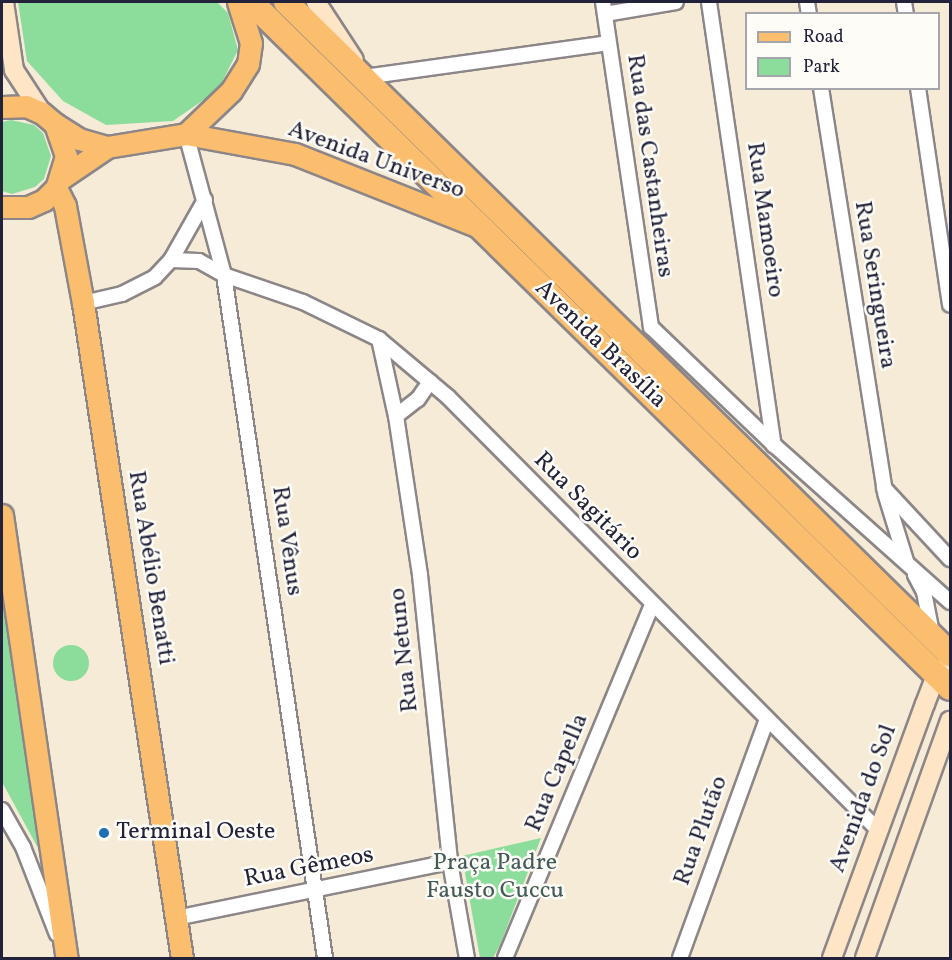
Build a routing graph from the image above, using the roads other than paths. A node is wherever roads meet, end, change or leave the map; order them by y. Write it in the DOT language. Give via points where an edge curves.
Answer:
graph roads {
  1 [pos="4,2"];
  2 [pos="238,2"];
  3 [pos="251,2"];
  4 [pos="286,2"];
  5 [pos="316,2"];
  6 [pos="676,2"];
  7 [pos="709,2"];
  8 [pos="604,8"];
  9 [pos="608,43"];
  10 [pos="364,77"];
  11 [pos="821,90"];
  12 [pos="918,90"];
  13 [pos="2,107"];
  14 [pos="48,118"];
  15 [pos="186,134"];
  16 [pos="107,147"];
  17 [pos="58,184"];
  18 [pos="205,200"];
  19 [pos="2,207"];
  20 [pos="477,226"];
  21 [pos="171,260"];
  22 [pos="224,275"];
  23 [pos="83,303"];
  24 [pos="951,305"];
  25 [pos="656,335"];
  26 [pos="379,339"];
  27 [pos="430,382"];
  28 [pos="396,416"];
  29 [pos="774,446"];
  30 [pos="884,488"];
  31 [pos="2,515"];
  32 [pos="951,559"];
  33 [pos="908,563"];
  34 [pos="951,602"];
  35 [pos="652,605"];
  36 [pos="932,637"];
  37 [pos="951,654"];
  38 [pos="946,674"];
  39 [pos="767,719"];
  40 [pos="951,721"];
  41 [pos="2,810"];
  42 [pos="878,830"];
  43 [pos="450,862"];
  44 [pos="315,890"];
  45 [pos="853,901"];
  46 [pos="880,914"];
  47 [pos="176,918"];
  48 [pos="67,958"];
  49 [pos="182,958"];
  50 [pos="326,958"];
  51 [pos="467,958"];
  52 [pos="505,958"];
  53 [pos="680,958"];
  54 [pos="832,958"];
  55 [pos="865,958"];
  1 -- 14 [label="street" via="14,70"];
  2 -- 15 [label="main road" via="251,43 248,64 231,91"];
  3 -- 20 [label="highway, Avenida Brasília" via="397,141"];
  4 -- 10 [label="highway, Avenida Brasília"];
  5 -- 10 [label="street"];
  6 -- 8 [label="street"];
  7 -- 29 [label="street, Rua Mamoeiro"];
  8 -- 9 [label="street, Rua das Castanheiras"];
  9 -- 10 [label="street"];
  9 -- 25 [label="street, Rua das Castanheiras" via="649,316"];
  10 -- 36 [label="highway, Avenida Brasília"];
  11 -- 30 [label="street, Rua Seringueira"];
  12 -- 24 [label="street"];
  13 -- 14 [label="main road" via="26,106"];
  14 -- 16 [label="main road, Avenida Universo" via="79,139"];
  14 -- 17 [label="main road" via="66,156"];
  15 -- 16 [label="main road, Avenida Universo"];
  15 -- 18 [label="street, Rua Vênus"];
  15 -- 20 [label="main road, Avenida Universo" via="295,154"];
  16 -- 17 [label="main road, Avenida Universo"];
  17 -- 19 [label="main road, Avenida Universo" via="28,207"];
  17 -- 23 [label="main road, Rua Abélio Benatti"];
  18 -- 21 [label="street"];
  18 -- 22 [label="street, Rua Vênus"];
  20 -- 38 [label="highway, Avenida Brasília"];
  21 -- 22 [label="street, Rua Sagitário" via="199,261"];
  21 -- 23 [label="street" via="155,277 122,294"];
  22 -- 26 [label="street, Rua Sagitário" via="303,302"];
  22 -- 44 [label="street, Rua Vênus"];
  23 -- 47 [label="main road, Rua Abélio Benatti"];
  25 -- 29 [label="street, Avenida Brasília"];
  26 -- 27 [label="street, Rua Sagitário"];
  26 -- 28 [label="street, Rua Netuno"];
  27 -- 28 [label="street" via="418,399"];
  27 -- 35 [label="street, Rua Sagitário"];
  28 -- 43 [label="street, Rua Netuno" via="420,574"];
  29 -- 33 [label="street, Avenida Brasília"];
  30 -- 32 [label="street"];
  30 -- 33 [label="street, Rua Seringueira"];
  31 -- 48 [label="main road"];
  33 -- 34 [label="street, Avenida Brasília"];
  33 -- 36 [label="street" via="924,592"];
  35 -- 39 [label="street, Rua Sagitário"];
  35 -- 52 [label="street, Rua Capella"];
  36 -- 37 [label="highway, Avenida Brasília"];
  36 -- 38 [label="street"];
  38 -- 42 [label="street, Avenida do Sol"];
  39 -- 42 [label="street, Rua Sagitário"];
  39 -- 53 [label="street, Rua Plutão"];
  40 -- 46 [label="street"];
  41 -- 48 [label="street" via="22,847"];
  42 -- 45 [label="street, Avenida do Sol"];
  43 -- 44 [label="street, Rua Gêmeos"];
  43 -- 51 [label="street, Rua Netuno"];
  44 -- 47 [label="street, Rua Gêmeos"];
  44 -- 50 [label="street, Rua Vênus"];
  45 -- 46 [label="street"];
  45 -- 54 [label="street, Avenida do Sol"];
  46 -- 55 [label="street"];
  47 -- 49 [label="main road, Rua Abélio Benatti"];
}
